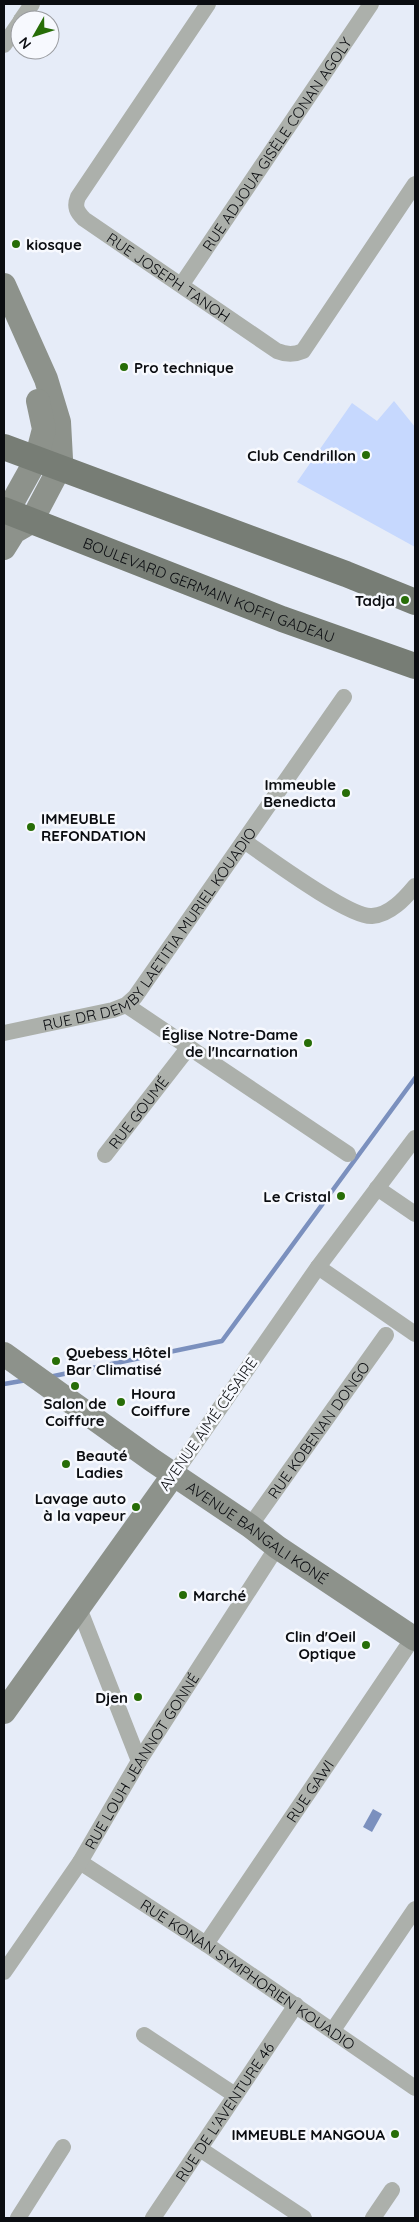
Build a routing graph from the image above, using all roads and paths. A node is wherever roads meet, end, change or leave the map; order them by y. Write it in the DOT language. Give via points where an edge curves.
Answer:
graph roads {
  1 [pos="208,4"];
  2 [pos="371,4"];
  3 [pos="415,184"];
  4 [pos="182,284"];
  5 [pos="4,285"];
  6 [pos="4,319"];
  7 [pos="4,447"];
  8 [pos="52,459"];
  9 [pos="12,525"];
  10 [pos="415,602"];
  11 [pos="415,666"];
  12 [pos="344,697"];
  13 [pos="244,841"];
  14 [pos="415,886"];
  15 [pos="126,1005"];
  16 [pos="4,1033"];
  17 [pos="189,1047"];
  18 [pos="415,1138"];
  19 [pos="348,1154"];
  20 [pos="105,1155"];
  21 [pos="377,1188"];
  22 [pos="415,1214"];
  23 [pos="318,1267"];
  24 [pos="386,1334"];
  25 [pos="415,1334"];
  26 [pos="4,1354"];
  27 [pos="174,1474"];
  28 [pos="250,1526"];
  29 [pos="277,1547"];
  30 [pos="79,1608"];
  31 [pos="414,1638"];
  32 [pos="4,1712"];
  33 [pos="139,1762"];
  34 [pos="80,1862"];
  35 [pos="415,1909"];
  36 [pos="206,1944"];
  37 [pos="4,1972"];
  38 [pos="296,2005"];
  39 [pos="333,2030"];
  40 [pos="144,2035"];
  41 [pos="415,2088"];
  42 [pos="236,2095"];
  43 [pos="63,2147"];
  44 [pos="200,2148"];
  45 [pos="392,2190"];
  46 [pos="18,2218"];
  47 [pos="153,2218"];
  48 [pos="304,2218"];
  49 [pos="373,2218"];
  1 -- 4 [label="street, RUE JOSEPH TANOH" via="76,203 84,219"];
  2 -- 4 [label="street, RUE ADJOUA GISÈLE CONAN AGOLY"];
  3 -- 4 [label="street, RUE JOSEPH TANOH" via="304,351 285,354 277,351"];
  5 -- 8 [label="street" via="46,379 59,422"];
  6 -- 8 [label="street" via="35,386"];
  7 -- 8 [label="main road"];
  8 -- 9 [label="street"];
  8 -- 10 [label="main road"];
  9 -- 11 [label="main road, BOULEVARD GERMAIN KOFFI GADEAU"];
  12 -- 13 [label="street, RUE DR DEMBY LAETITIA MURIEL KOUADIO"];
  13 -- 14 [label="street" via="339,903 365,916 386,912"];
  13 -- 15 [label="street, RUE DR DEMBY LAETITIA MURIEL KOUADIO" via="143,986"];
  15 -- 16 [label="street, RUE DR DEMBY LAETITIA MURIEL KOUADIO"];
  15 -- 17 [label="street"];
  17 -- 19 [label="street"];
  17 -- 20 [label="street, RUE GOUMÉ"];
  18 -- 21 [label="street, AVENUE AIMÉ CÉSAIRE"];
  21 -- 22 [label="street"];
  21 -- 23 [label="street, AVENUE AIMÉ CÉSAIRE"];
  23 -- 25 [label="street"];
  23 -- 27 [label="street, AVENUE AIMÉ CÉSAIRE"];
  24 -- 28 [label="street, RUE KOBENAN DONGO"];
  26 -- 27 [label="street, AVENUE BANGALI KONÉ"];
  27 -- 28 [label="street, AVENUE BANGALI KONÉ"];
  27 -- 30 [label="street, AVENUE AIMÉ CÉSAIRE"];
  28 -- 29 [label="street, AVENUE BANGALI KONÉ"];
  29 -- 31 [label="street, AVENUE BANGALI KONÉ"];
  29 -- 33 [label="street, RUE LOUH JEANNOT GONNÉ"];
  30 -- 32 [label="street, AVENUE AIMÉ CÉSAIRE"];
  30 -- 33 [label="street"];
  31 -- 36 [label="street, RUE GAWI"];
  33 -- 34 [label="street, RUE LOUH JEANNOT GONNÉ"];
  34 -- 36 [label="street, RUE KONAN SYMPHORIEN KOUADIO"];
  34 -- 37 [label="street, RUE LOUH JEANNOT GONNÉ"];
  35 -- 39 [label="street"];
  36 -- 38 [label="street, RUE KONAN SYMPHORIEN KOUADIO"];
  38 -- 39 [label="street, RUE KONAN SYMPHORIEN KOUADIO"];
  38 -- 42 [label="street, RUE DE L'AVENTURE 46"];
  39 -- 41 [label="street, RUE KONAN SYMPHORIEN KOUADIO"];
  40 -- 42 [label="street"];
  42 -- 44 [label="street, RUE DE L'AVENTURE 46"];
  43 -- 46 [label="street"];
  44 -- 47 [label="street, RUE DE L'AVENTURE 46"];
  44 -- 48 [label="street"];
  45 -- 49 [label="street"];
}
